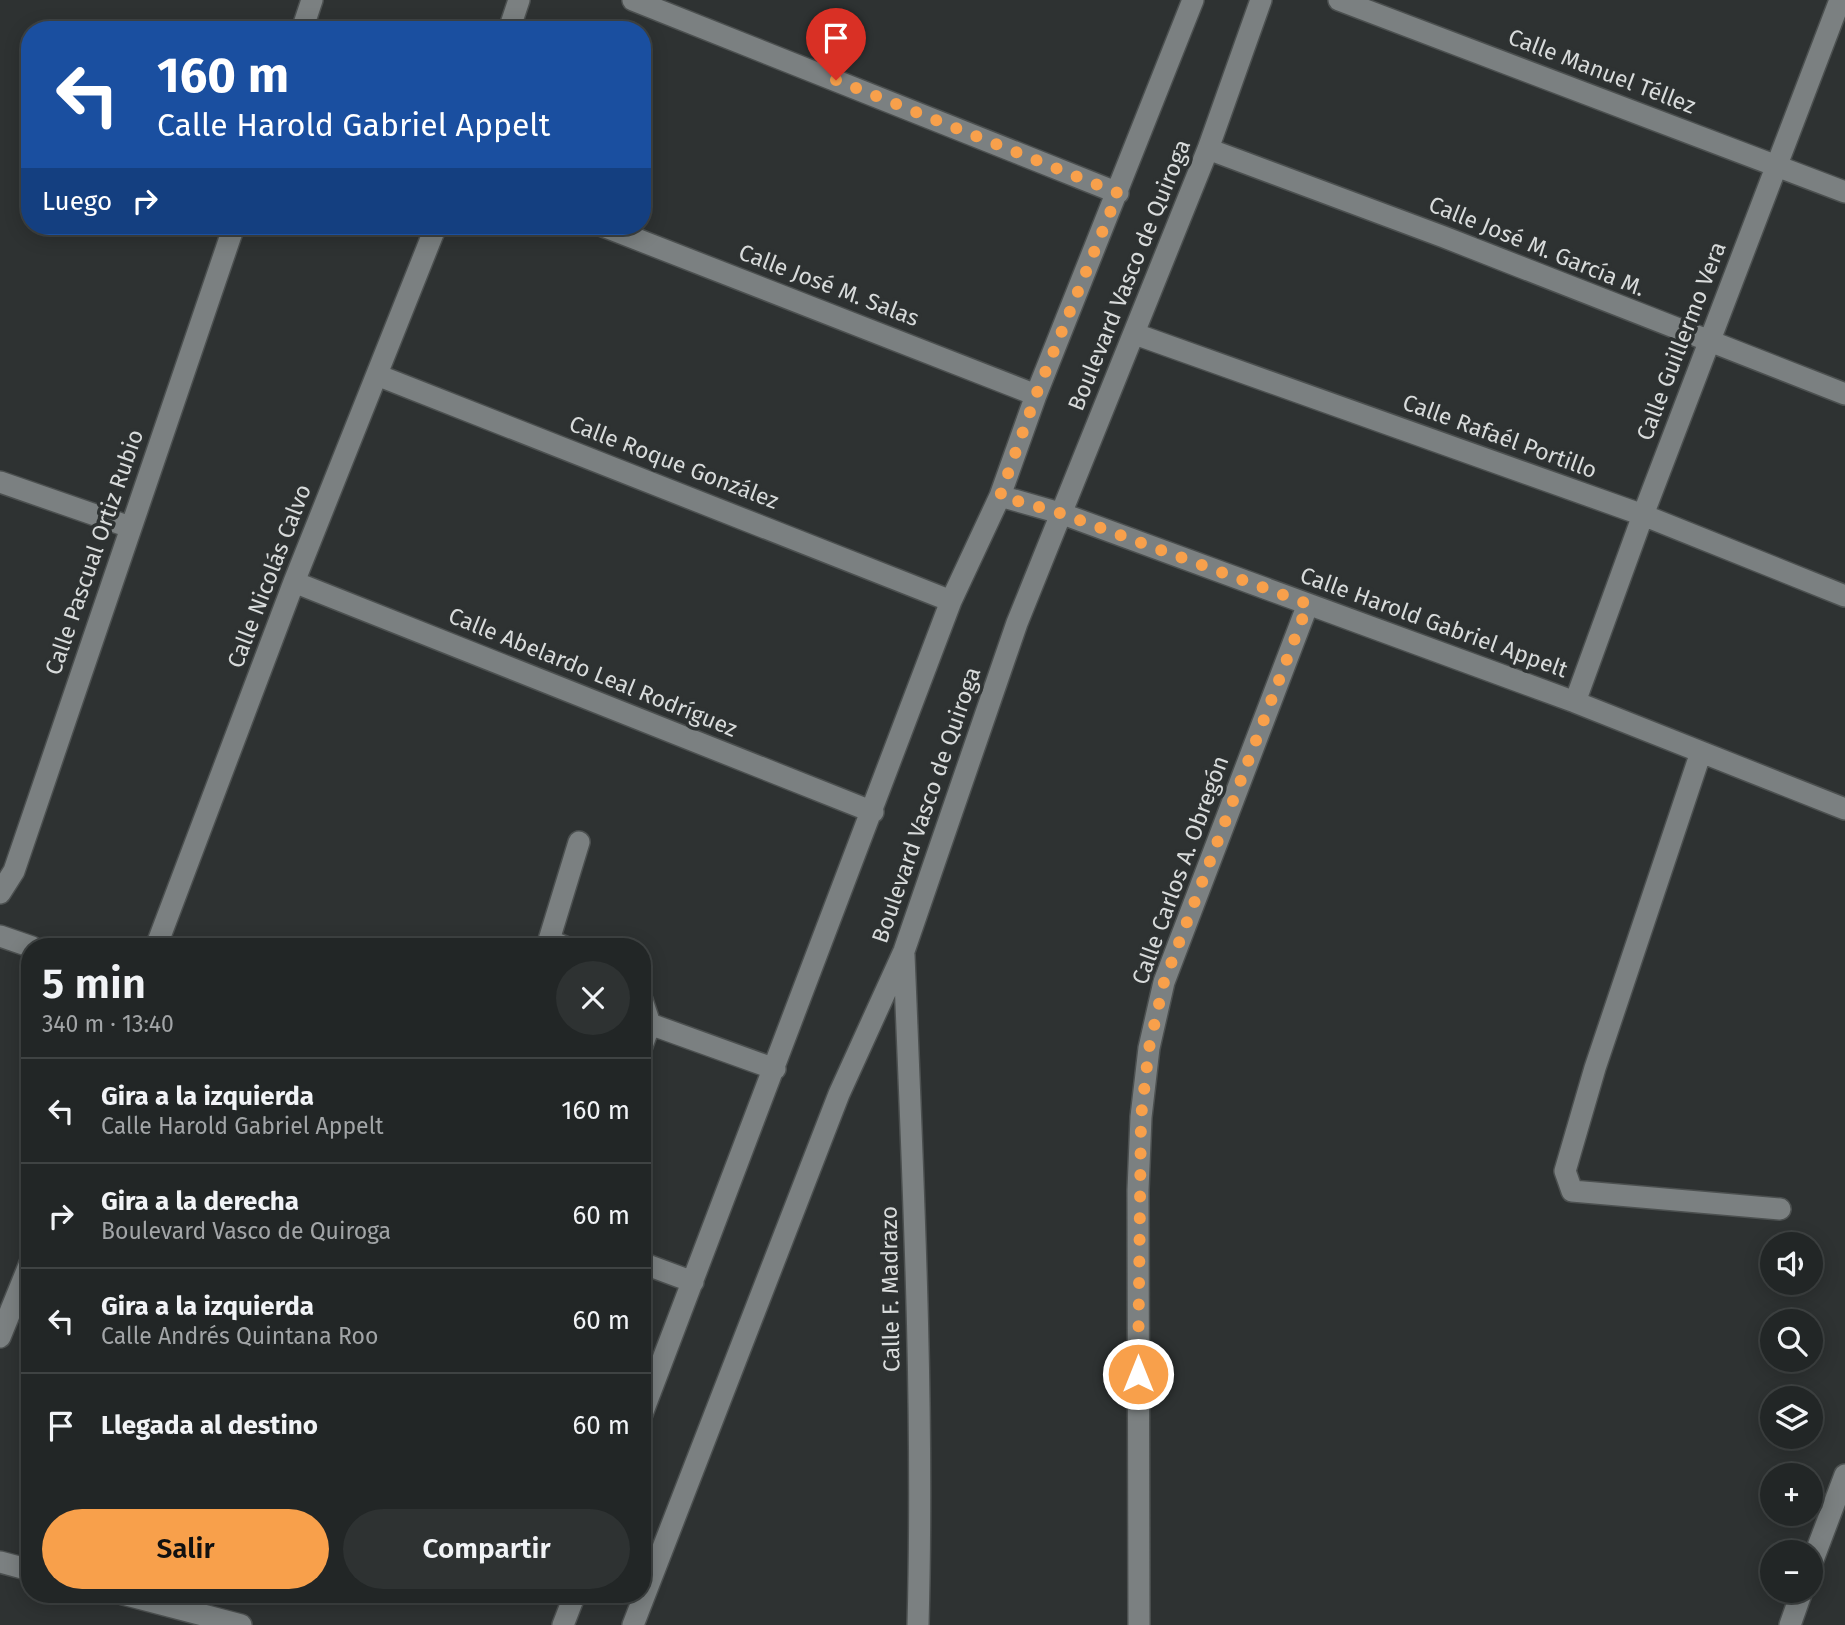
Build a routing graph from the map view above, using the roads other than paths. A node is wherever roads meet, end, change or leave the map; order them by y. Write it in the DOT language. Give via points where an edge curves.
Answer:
graph roads {
  1 [pos="312,0"];
  2 [pos="519,0"];
  3 [pos="633,0"];
  4 [pos="1192,0"];
  5 [pos="1261,0"];
  6 [pos="1339,0"];
  7 [pos="1840,0"];
  8 [pos="305,21"];
  9 [pos="512,21"];
  10 [pos="1208,149"];
  11 [pos="1775,164"];
  12 [pos="1845,192"];
  13 [pos="1118,193"];
  14 [pos="231,235"];
  15 [pos="432,235"];
  16 [pos="626,235"];
  17 [pos="1135,334"];
  18 [pos="1708,343"];
  19 [pos="377,375"];
  20 [pos="1845,394"];
  21 [pos="1036,395"];
  22 [pos="0,482"];
  23 [pos="1000,496"];
  24 [pos="1060,513"];
  25 [pos="1643,515"];
  26 [pos="130,527"];
  27 [pos="294,582"];
  28 [pos="1845,596"];
  29 [pos="951,601"];
  30 [pos="1308,604"];
  31 [pos="1574,702"];
  32 [pos="1701,752"];
  33 [pos="1845,809"];
  34 [pos="873,812"];
  35 [pos="579,842"];
  36 [pos="0,893"];
  37 [pos="0,936"];
  38 [pos="159,938"];
  39 [pos="550,938"];
  40 [pos="21,943"];
  41 [pos="904,951"];
  42 [pos="651,1024"];
  43 [pos="775,1069"];
  44 [pos="1780,1209"];
  45 [pos="651,1267"];
  46 [pos="693,1282"];
  47 [pos="21,1285"];
  48 [pos="0,1337"];
  49 [pos="651,1391"];
  50 [pos="1843,1485"];
  51 [pos="1821,1540"];
  52 [pos="0,1562"];
  53 [pos="21,1568"];
  54 [pos="651,1579"];
  55 [pos="157,1603"];
  56 [pos="572,1603"];
  57 [pos="642,1603"];
  58 [pos="1798,1603"];
  59 [pos="241,1625"];
  60 [pos="563,1625"];
  61 [pos="633,1625"];
  62 [pos="918,1625"];
  63 [pos="1139,1625"];
  64 [pos="1790,1625"];
  1 -- 8 [label="street"];
  2 -- 9 [label="street"];
  3 -- 13 [label="street"];
  4 -- 13 [label="street, Boulevard Vasco de Quiroga"];
  5 -- 10 [label="street, Boulevard Vasco de Quiroga"];
  6 -- 11 [label="street, Calle Manuel Téllez"];
  7 -- 11 [label="street, Calle Guillermo Vera"];
  10 -- 17 [label="street, Boulevard Vasco de Quiroga"];
  10 -- 18 [label="street, Calle José M. García M."];
  11 -- 12 [label="street, Calle Manuel Téllez"];
  11 -- 18 [label="street, Calle Guillermo Vera"];
  13 -- 21 [label="street, Boulevard Vasco de Quiroga"];
  14 -- 26 [label="street, Calle Pascual Ortiz Rubio"];
  15 -- 19 [label="street, Calle Nicolás Calvo"];
  16 -- 21 [label="street, Calle José M. Salas"];
  17 -- 24 [label="street, Boulevard Vasco de Quiroga"];
  17 -- 25 [label="street, Calle Rafaél Portillo"];
  18 -- 20 [label="street, Calle José M. García M."];
  18 -- 25 [label="street, Calle Guillermo Vera"];
  19 -- 27 [label="street, Calle Nicolás Calvo"];
  19 -- 29 [label="street, Calle Roque González"];
  21 -- 23 [label="street, Boulevard Vasco de Quiroga"];
  22 -- 26 [label="street"];
  23 -- 24 [label="street, Calle Harold Gabriel Appelt"];
  23 -- 29 [label="street, Boulevard Vasco de Quiroga"];
  24 -- 30 [label="street, Calle Harold Gabriel Appelt"];
  24 -- 41 [label="street, Boulevard Vasco de Quiroga" via="1017,623"];
  25 -- 28 [label="street, Calle Rafaél Portillo"];
  25 -- 31 [label="street, Calle Guillermo Vera"];
  26 -- 36 [label="street, Calle Pascual Ortiz Rubio" via="14,871"];
  27 -- 34 [label="street, Calle Abelardo Leal Rodríguez"];
  27 -- 38 [label="street, Calle Nicolás Calvo"];
  29 -- 34 [label="street, Boulevard Vasco de Quiroga"];
  30 -- 31 [label="street, Calle Harold Gabriel Appelt"];
  30 -- 63 [label="street, Calle Carlos A. Obregón" via="1164,982 1149,1048 1138,1190"];
  31 -- 32 [label="street, Calle Harold Gabriel Appelt"];
  32 -- 33 [label="street, Calle Harold Gabriel Appelt"];
  32 -- 44 [label="street" via="1565,1171 1572,1191"];
  34 -- 43 [label="street, Boulevard Vasco de Quiroga"];
  35 -- 39 [label="street"];
  37 -- 40 [label="street"];
  41 -- 54 [label="street, Boulevard Vasco de Quiroga" via="839,1094"];
  41 -- 62 [label="street, Calle F. Madrazo" via="917,1270"];
  42 -- 43 [label="street"];
  43 -- 46 [label="street, Boulevard Vasco de Quiroga"];
  45 -- 46 [label="street"];
  46 -- 49 [label="street, Boulevard Vasco de Quiroga"];
  47 -- 48 [label="street"];
  50 -- 51 [label="street"];
  52 -- 53 [label="street"];
  55 -- 59 [label="street"];
  56 -- 60 [label="street"];
  57 -- 61 [label="street, Boulevard Vasco de Quiroga"];
  58 -- 64 [label="street"];
}
